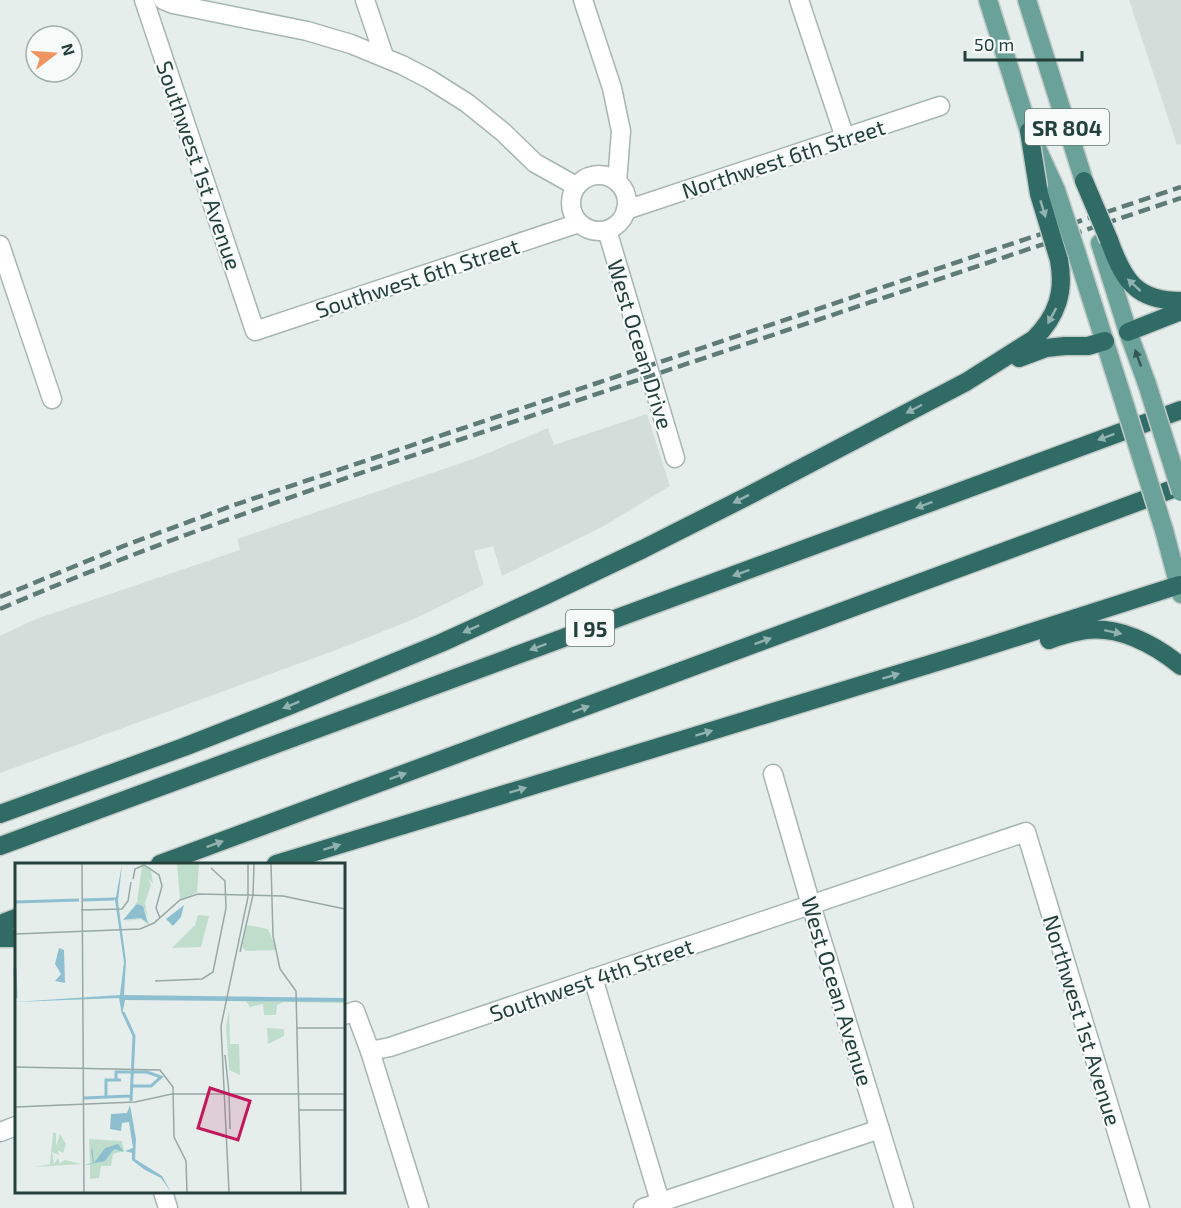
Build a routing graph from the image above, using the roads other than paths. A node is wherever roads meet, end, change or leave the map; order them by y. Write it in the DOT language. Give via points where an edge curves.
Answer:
graph roads {
  1 [pos="144,0"];
  2 [pos="163,0"];
  3 [pos="365,0"];
  4 [pos="583,0"];
  5 [pos="799,0"];
  6 [pos="988,0"];
  7 [pos="1027,0"];
  8 [pos="384,56"];
  9 [pos="940,106"];
  10 [pos="1029,130"];
  11 [pos="844,138"];
  12 [pos="1084,181"];
  13 [pos="617,182"];
  14 [pos="576,186"];
  15 [pos="626,210"];
  16 [pos="579,223"];
  17 [pos="607,230"];
  18 [pos="1105,241"];
  19 [pos="0,245"];
  20 [pos="1181,301"];
  21 [pos="1181,311"];
  22 [pos="255,331"];
  23 [pos="1128,332"];
  24 [pos="1105,341"];
  25 [pos="966,382"];
  26 [pos="52,399"];
  27 [pos="1181,410"];
  28 [pos="675,458"];
  29 [pos="1181,486"];
  30 [pos="1181,492"];
  31 [pos="1180,588"];
  32 [pos="973,651"];
  33 [pos="1181,666"];
  34 [pos="773,774"];
  35 [pos="0,814"];
  36 [pos="1026,832"];
  37 [pos="0,846"];
  38 [pos="163,863"];
  39 [pos="279,863"];
  40 [pos="811,905"];
  41 [pos="15,918"];
  42 [pos="0,924"];
  43 [pos="593,978"];
  44 [pos="349,1013"];
  45 [pos="370,1051"];
  46 [pos="15,1126"];
  47 [pos="880,1129"];
  48 [pos="0,1132"];
  49 [pos="164,1193"];
  50 [pos="661,1205"];
  51 [pos="168,1208"];
  52 [pos="419,1208"];
  53 [pos="643,1208"];
  54 [pos="904,1208"];
  55 [pos="1140,1208"];
  1 -- 22 [label="street, Southwest 1st Avenue"];
  2 -- 8 [label="street" via="307,31"];
  3 -- 8 [label="street"];
  4 -- 13 [label="street" via="612,88 621,131"];
  5 -- 11 [label="street"];
  6 -- 10 [label="main road, SR 804"];
  7 -- 12 [label="main road, SR 804"];
  8 -- 14 [label="street" via="467,103 535,163"];
  9 -- 11 [label="street, Northwest 6th Street"];
  10 -- 24 [label="main road, SR 804, bridge" via="1056,190"];
  10 -- 25 [label="highway, one-way, bridge" via="1039,194 1059,260 1060,292 1055,311 1034,339"];
  11 -- 15 [label="street, Northwest 6th Street"];
  12 -- 18 [label="highway, bridge"];
  13 -- 14 [label="street" via="600,175"];
  13 -- 15 [label="street" via="626,194"];
  14 -- 16 [label="street" via="571,209"];
  15 -- 17 [label="street" via="616,226"];
  16 -- 17 [label="street" via="592,231"];
  16 -- 22 [label="street, Southwest 6th Street"];
  17 -- 28 [label="street, West Ocean Drive"];
  20 -- 18 [label="highway, one-way" via="1154,298 1137,289"];
  18 -- 23 [label="main road"];
  19 -- 26 [label="street"];
  21 -- 23 [label="highway"];
  23 -- 24 [label="main road"];
  30 -- 23 [label="main road, one-way, bridge"];
  24 -- 25 [label="highway" via="1046,348"];
  24 -- 31 [label="main road, SR 804, bridge"];
  25 -- 35 [label="highway, one-way" via="643,549 441,643 237,727"];
  27 -- 37 [label="highway, I 95, one-way"];
  38 -- 29 [label="highway, one-way"];
  31 -- 32 [label="highway"];
  32 -- 33 [label="highway, one-way" via="1105,630 1147,643"];
  39 -- 32 [label="highway, one-way"];
  34 -- 40 [label="street, West Ocean Avenue"];
  36 -- 40 [label="street, Southwest 4th Street"];
  36 -- 55 [label="street, Northwest 1st Avenue"];
  40 -- 43 [label="street, Southwest 4th Street"];
  40 -- 47 [label="street, West Ocean Avenue"];
  41 -- 42 [label="highway"];
  43 -- 45 [label="street, Southwest 4th Street"];
  43 -- 50 [label="street"];
  44 -- 45 [label="street"];
  45 -- 52 [label="street"];
  46 -- 48 [label="street"];
  47 -- 50 [label="street"];
  47 -- 54 [label="street, West Ocean Avenue"];
  49 -- 51 [label="street"];
  50 -- 53 [label="street"];
}
